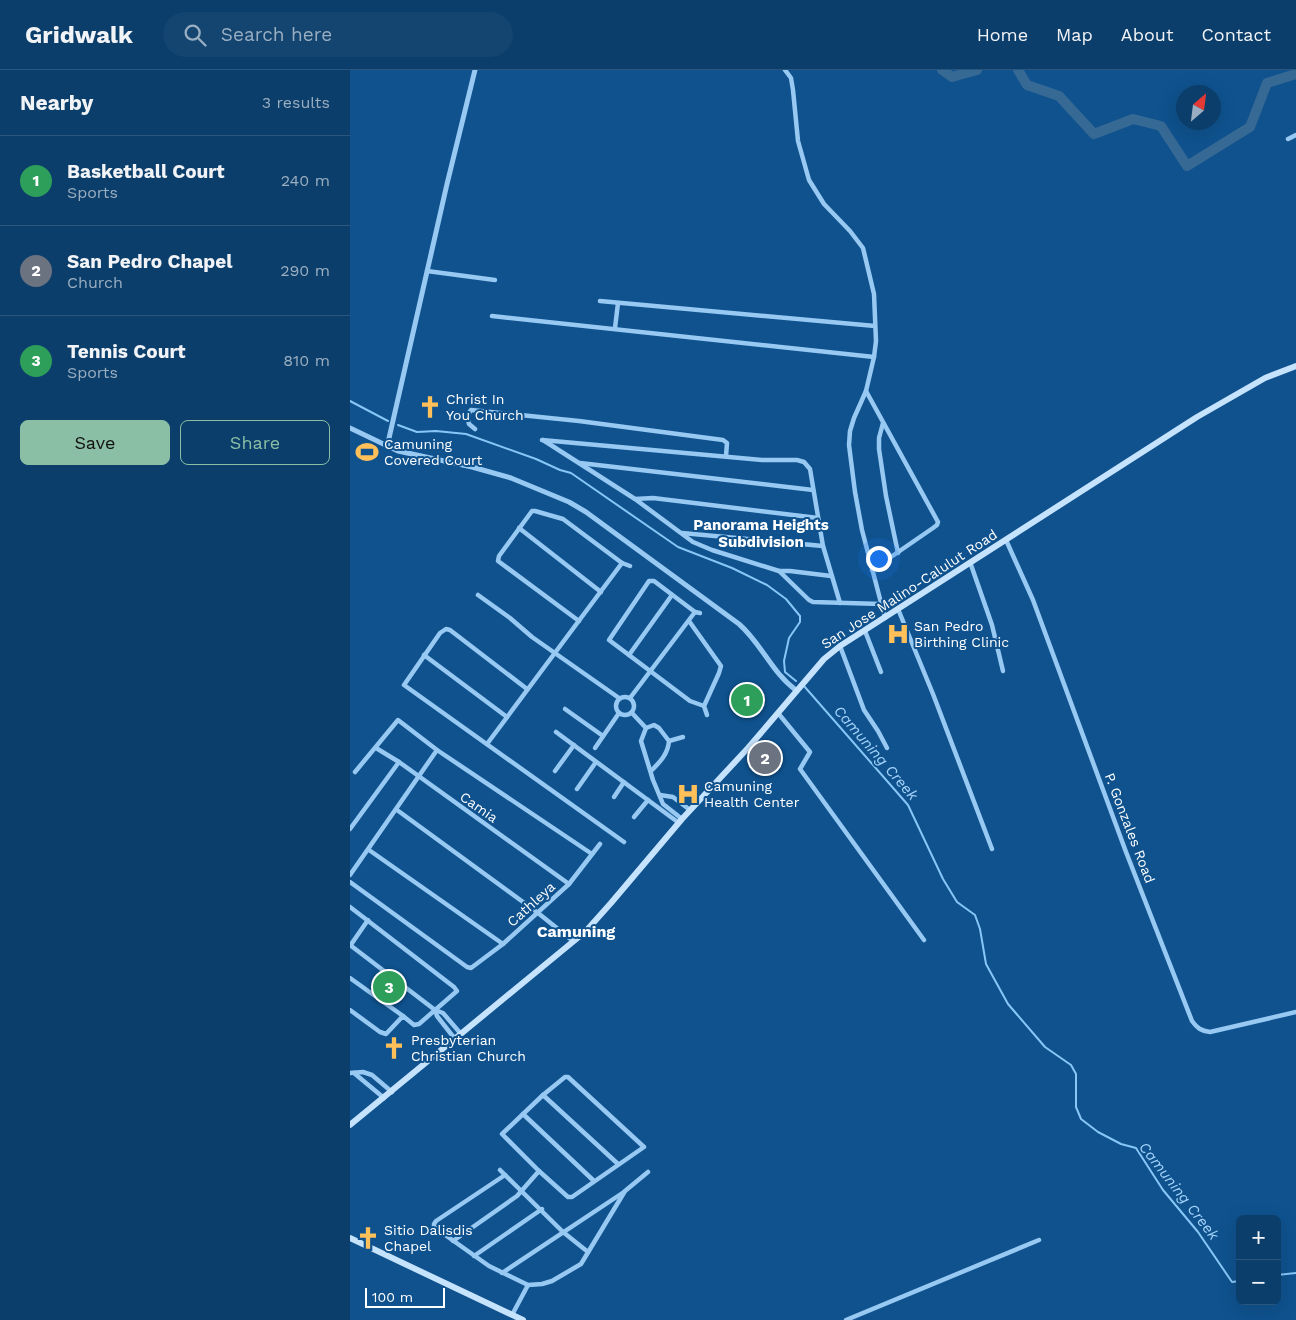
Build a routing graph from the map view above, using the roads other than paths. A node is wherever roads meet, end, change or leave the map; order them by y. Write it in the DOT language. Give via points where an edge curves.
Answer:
graph roads {
  1 [pos="475,70"];
  2 [pos="785,70"];
  3 [pos="1296,136"];
  4 [pos="1288,139"];
  5 [pos="427,271"];
  6 [pos="495,280"];
  7 [pos="600,301"];
  8 [pos="618,303"];
  9 [pos="492,316"];
  10 [pos="874,326"];
  11 [pos="615,328"];
  12 [pos="874,357"];
  13 [pos="1296,366"];
  14 [pos="866,391"];
  15 [pos="883,424"];
  16 [pos="350,428"];
  17 [pos="475,429"];
  18 [pos="386,447"];
  19 [pos="726,456"];
  20 [pos="579,463"];
  21 [pos="813,490"];
  22 [pos="634,498"];
  23 [pos="818,518"];
  24 [pos="519,528"];
  25 [pos="680,533"];
  26 [pos="1006,540"];
  27 [pos="823,546"];
  28 [pos="898,553"];
  29 [pos="970,562"];
  30 [pos="622,563"];
  31 [pos="630,566"];
  32 [pos="872,570"];
  33 [pos="779,571"];
  34 [pos="831,576"];
  35 [pos="601,592"];
  36 [pos="672,594"];
  37 [pos="478,595"];
  38 [pos="840,603"];
  39 [pos="881,604"];
  40 [pos="898,610"];
  41 [pos="885,618"];
  42 [pos="688,621"];
  43 [pos="579,622"];
  44 [pos="864,631"];
  45 [pos="840,646"];
  46 [pos="556,653"];
  47 [pos="424,655"];
  48 [pos="629,655"];
  49 [pos="651,671"];
  50 [pos="1003,671"];
  51 [pos="881,672"];
  52 [pos="527,689"];
  53 [pos="797,691"];
  54 [pos="619,698"];
  55 [pos="630,698"];
  56 [pos="704,706"];
  57 [pos="565,709"];
  58 [pos="620,713"];
  59 [pos="632,713"];
  60 [pos="778,713"];
  61 [pos="707,715"];
  62 [pos="507,717"];
  63 [pos="646,728"];
  64 [pos="556,732"];
  65 [pos="603,736"];
  66 [pos="682,737"];
  67 [pos="669,741"];
  68 [pos="487,744"];
  69 [pos="574,745"];
  70 [pos="376,748"];
  71 [pos="596,748"];
  72 [pos="887,748"];
  73 [pos="438,750"];
  74 [pos="399,762"];
  75 [pos="596,762"];
  76 [pos="555,771"];
  77 [pos="651,771"];
  78 [pos="355,772"];
  79 [pos="418,777"];
  80 [pos="624,782"];
  81 [pos="577,789"];
  82 [pos="660,795"];
  83 [pos="614,797"];
  84 [pos="648,800"];
  85 [pos="397,810"];
  86 [pos="690,810"];
  87 [pos="634,817"];
  88 [pos="680,821"];
  89 [pos="350,829"];
  90 [pos="624,842"];
  91 [pos="600,844"];
  92 [pos="992,849"];
  93 [pos="369,850"];
  94 [pos="592,854"];
  95 [pos="350,875"];
  96 [pos="350,882"];
  97 [pos="569,884"];
  98 [pos="350,907"];
  99 [pos="538,913"];
  100 [pos="368,920"];
  101 [pos="924,940"];
  102 [pos="574,941"];
  103 [pos="503,944"];
  104 [pos="350,946"];
  105 [pos="350,978"];
  106 [pos="350,1010"];
  107 [pos="435,1010"];
  108 [pos="1296,1012"];
  109 [pos="403,1016"];
  110 [pos="450,1021"];
  111 [pos="445,1026"];
  112 [pos="458,1036"];
  113 [pos="352,1073"];
  114 [pos="380,1081"];
  115 [pos="373,1089"];
  116 [pos="392,1092"];
  117 [pos="543,1095"];
  118 [pos="384,1098"];
  119 [pos="523,1114"];
  120 [pos="350,1125"];
  121 [pos="618,1164"];
  122 [pos="500,1170"];
  123 [pos="539,1171"];
  124 [pos="648,1172"];
  125 [pos="505,1175"];
  126 [pos="594,1181"];
  127 [pos="521,1190"];
  128 [pos="625,1191"];
  129 [pos="542,1209"];
  130 [pos="563,1232"];
  131 [pos="350,1238"];
  132 [pos="1039,1240"];
  133 [pos="453,1241"];
  134 [pos="588,1252"];
  135 [pos="474,1256"];
  136 [pos="502,1273"];
  137 [pos="528,1285"];
  138 [pos="512,1315"];
  139 [pos="522,1320"];
  140 [pos="846,1320"];
  1 -- 5 [label="street"];
  2 -- 10 [label="street" via="791,78 798,141 809,180 824,204 863,248 874,294"];
  3 -- 4 [label="street"];
  5 -- 6 [label="street"];
  5 -- 18 [label="street"];
  7 -- 8 [label="street"];
  8 -- 10 [label="street"];
  8 -- 11 [label="street"];
  9 -- 11 [label="street"];
  10 -- 12 [label="street"];
  11 -- 12 [label="street"];
  12 -- 14 [label="street"];
  13 -- 26 [label="main road, San Jose Malino-Calulut Road" via="1265,378 1197,417"];
  14 -- 15 [label="street"];
  14 -- 32 [label="street" via="854,418 849,445 866,553"];
  15 -- 28 [label="street" via="879,449"];
  15 -- 28 [label="street" via="938,522"];
  16 -- 18 [label="street"];
  17 -- 19 [label="street" via="468,421 471,410 724,440 728,446"];
  18 -- 53 [label="street" via="501,474 586,512 739,624 781,678"];
  19 -- 20 [label="street" via="542,440"];
  19 -- 21 [label="street" via="804,462 810,469"];
  20 -- 21 [label="street"];
  20 -- 22 [label="street"];
  21 -- 23 [label="street"];
  22 -- 23 [label="street"];
  22 -- 25 [label="street"];
  23 -- 27 [label="street"];
  24 -- 30 [label="street" via="533,510 559,517"];
  24 -- 35 [label="street"];
  24 -- 43 [label="street" via="498,561"];
  25 -- 27 [label="street"];
  25 -- 33 [label="street" via="712,550"];
  26 -- 29 [label="main road, San Jose Malino-Calulut Road"];
  26 -- 108 [label="street, P. Gonzales Road" via="1033,600 1192,1021 1202,1031 1210,1032"];
  27 -- 34 [label="street"];
  28 -- 32 [label="street"];
  29 -- 40 [label="main road, San Jose Malino-Calulut Road"];
  29 -- 50 [label="street" via="992,625"];
  30 -- 31 [label="street"];
  30 -- 35 [label="street"];
  32 -- 39 [label="street"];
  33 -- 34 [label="street"];
  33 -- 38 [label="street" via="809,600"];
  34 -- 38 [label="street"];
  35 -- 43 [label="street"];
  36 -- 42 [label="street" via="697,612"];
  36 -- 48 [label="street"];
  36 -- 48 [label="street" via="649,581 609,638"];
  37 -- 46 [label="street"];
  38 -- 39 [label="street"];
  39 -- 41 [label="street"];
  40 -- 41 [label="main road, San Jose Malino-Calulut Road"];
  40 -- 92 [label="street"];
  41 -- 44 [label="main road, San Jose Malino-Calulut Road"];
  42 -- 49 [label="street"];
  42 -- 56 [label="street" via="721,666"];
  43 -- 46 [label="street"];
  44 -- 45 [label="main road, San Jose Malino-Calulut Road"];
  44 -- 51 [label="street"];
  45 -- 53 [label="main road, San Jose Malino-Calulut Road"];
  45 -- 72 [label="street" via="864,710"];
  46 -- 52 [label="street"];
  46 -- 54 [label="street"];
  47 -- 52 [label="street" via="443,630 450,630"];
  47 -- 62 [label="street"];
  47 -- 68 [label="street" via="404,685"];
  48 -- 49 [label="street"];
  49 -- 55 [label="street"];
  49 -- 56 [label="street" via="690,701"];
  52 -- 62 [label="street"];
  53 -- 60 [label="main road, San Jose Malino-Calulut Road"];
  54 -- 55 [label="street"];
  54 -- 58 [label="street" via="616,704"];
  55 -- 59 [label="street" via="635,705"];
  56 -- 61 [label="street"];
  57 -- 65 [label="street"];
  58 -- 59 [label="street"];
  58 -- 65 [label="street"];
  59 -- 63 [label="street"];
  60 -- 86 [label="main road, San Jose Malino-Calulut Road"];
  60 -- 101 [label="street" via="810,752 800,769"];
  62 -- 68 [label="street"];
  63 -- 67 [label="street" via="654,725"];
  63 -- 77 [label="street" via="641,741"];
  64 -- 69 [label="street"];
  65 -- 71 [label="street"];
  66 -- 67 [label="street"];
  67 -- 77 [label="street" via="665,755"];
  68 -- 90 [label="street"];
  69 -- 75 [label="street"];
  69 -- 76 [label="street"];
  70 -- 73 [label="street" via="398,720"];
  70 -- 74 [label="street, Camia"];
  70 -- 78 [label="street"];
  73 -- 79 [label="street"];
  73 -- 94 [label="street"];
  74 -- 79 [label="street, Camia"];
  74 -- 89 [label="street"];
  75 -- 80 [label="street"];
  75 -- 81 [label="street"];
  77 -- 82 [label="street"];
  79 -- 85 [label="street"];
  79 -- 97 [label="street, Camia"];
  80 -- 83 [label="street"];
  80 -- 84 [label="street"];
  82 -- 86 [label="street" via="673,797"];
  82 -- 88 [label="street" via="663,804"];
  84 -- 87 [label="street"];
  84 -- 88 [label="street"];
  85 -- 93 [label="street"];
  85 -- 99 [label="street"];
  86 -- 88 [label="main road, San Jose Malino-Calulut Road"];
  88 -- 102 [label="main road, San Jose Malino-Calulut Road"];
  91 -- 94 [label="street, Cathleya"];
  93 -- 95 [label="street"];
  93 -- 103 [label="street"];
  94 -- 97 [label="street, Cathleya"];
  96 -- 103 [label="street, Cathleya" via="467,967 473,967"];
  97 -- 99 [label="street, Cathleya"];
  98 -- 100 [label="street"];
  99 -- 102 [label="street"];
  99 -- 103 [label="street, Cathleya"];
  100 -- 104 [label="street"];
  100 -- 107 [label="street" via="456,989 456,993"];
  102 -- 112 [label="main road, San Jose Malino-Calulut Road"];
  104 -- 107 [label="street"];
  105 -- 109 [label="street"];
  106 -- 109 [label="street" via="383,1034"];
  107 -- 109 [label="street" via="416,1025"];
  107 -- 110 [label="street"];
  107 -- 111 [label="street"];
  110 -- 111 [label="street"];
  110 -- 112 [label="street"];
  111 -- 112 [label="street"];
  112 -- 116 [label="main road, San Jose Malino-Calulut Road"];
  113 -- 114 [label="street" via="367,1073"];
  113 -- 115 [label="street"];
  114 -- 115 [label="street"];
  114 -- 116 [label="street"];
  115 -- 118 [label="street"];
  116 -- 118 [label="main road, San Jose Malino-Calulut Road"];
  117 -- 119 [label="street"];
  117 -- 121 [label="street"];
  117 -- 121 [label="street" via="568,1076 644,1147"];
  118 -- 120 [label="main road, San Jose Malino-Calulut Road"];
  119 -- 123 [label="street" via="502,1134"];
  119 -- 126 [label="street"];
  121 -- 126 [label="street"];
  122 -- 125 [label="street"];
  123 -- 126 [label="street" via="568,1197"];
  123 -- 127 [label="street"];
  124 -- 128 [label="street"];
  125 -- 127 [label="street"];
  125 -- 133 [label="street" via="434,1224"];
  127 -- 129 [label="street"];
  127 -- 133 [label="street"];
  128 -- 130 [label="street"];
  128 -- 134 [label="street"];
  129 -- 130 [label="street"];
  129 -- 135 [label="street"];
  130 -- 134 [label="street"];
  130 -- 136 [label="street"];
  131 -- 138 [label="main road"];
  132 -- 140 [label="street"];
  133 -- 135 [label="street"];
  134 -- 137 [label="street" via="581,1264 552,1281"];
  135 -- 136 [label="street"];
  136 -- 137 [label="street"];
  137 -- 138 [label="street"];
  138 -- 139 [label="main road"];
}
